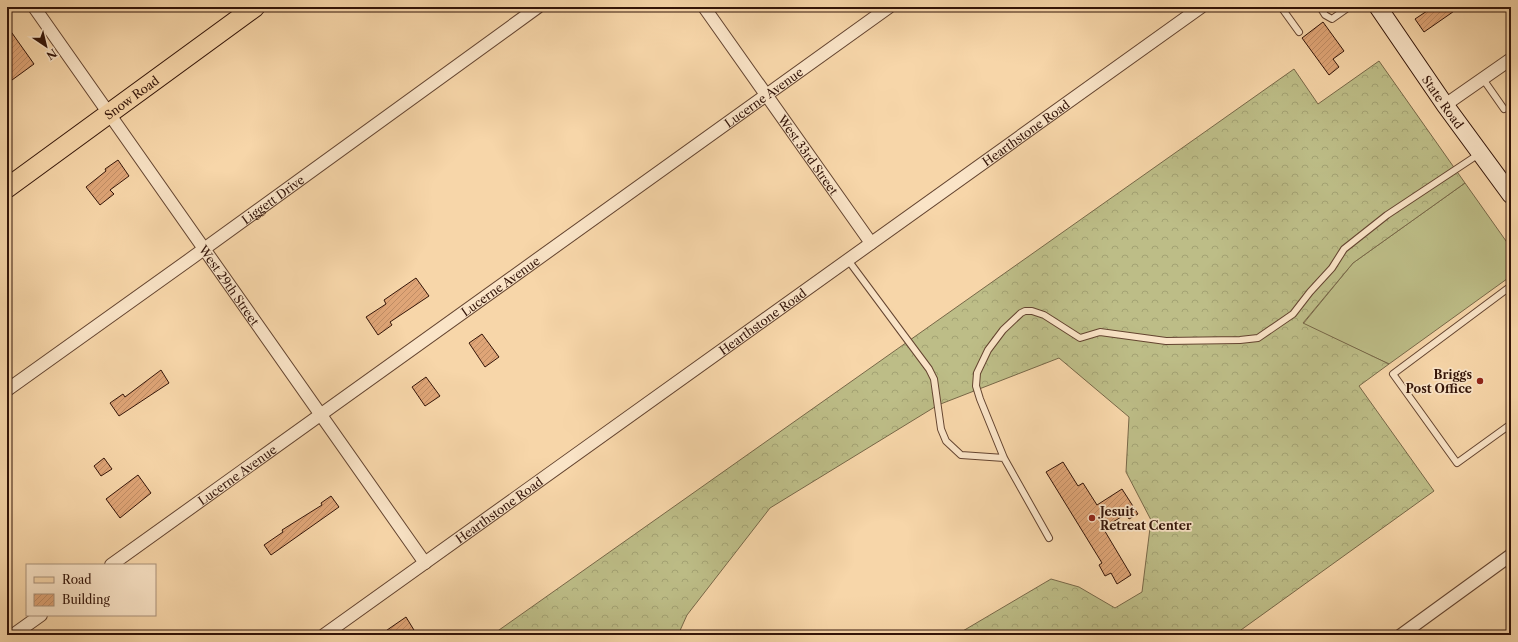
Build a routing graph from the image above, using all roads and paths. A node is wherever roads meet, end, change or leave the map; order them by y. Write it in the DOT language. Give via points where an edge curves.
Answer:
graph roads {
  1 [pos="34,7"];
  2 [pos="255,7"];
  3 [pos="538,7"];
  4 [pos="704,7"];
  5 [pos="889,7"];
  6 [pos="1201,7"];
  7 [pos="1281,7"];
  8 [pos="1320,7"];
  9 [pos="1349,7"];
  10 [pos="1378,7"];
  11 [pos="1299,32"];
  12 [pos="1511,60"];
  13 [pos="1483,79"];
  14 [pos="766,96"];
  15 [pos="1445,105"];
  16 [pos="1504,109"];
  17 [pos="108,113"];
  18 [pos="1480,153"];
  19 [pos="7,188"];
  20 [pos="1511,195"];
  21 [pos="871,243"];
  22 [pos="204,250"];
  23 [pos="848,260"];
  24 [pos="1511,286"];
  25 [pos="7,390"];
  26 [pos="320,415"];
  27 [pos="1511,424"];
  28 [pos="1004,458"];
  29 [pos="1048,538"];
  30 [pos="1511,555"];
  31 [pos="425,563"];
  32 [pos="112,564"];
  33 [pos="40,616"];
  34 [pos="13,635"];
  35 [pos="324,635"];
  36 [pos="1401,635"];
  1 -- 17 [label="street, West 29th Street"];
  2 -- 17 [label="main road, Snow Road"];
  3 -- 22 [label="street, Liggett Drive"];
  4 -- 14 [label="street, West 33rd Street"];
  5 -- 14 [label="street, Lucerne Avenue"];
  6 -- 21 [label="street, Hearthstone Road"];
  7 -- 11 [label="lane"];
  8 -- 9 [label="lane" via="1325,15 1332,19"];
  10 -- 15 [label="main road, State Road"];
  12 -- 13 [label="street"];
  13 -- 15 [label="street"];
  13 -- 16 [label="lane"];
  14 -- 21 [label="street, West 33rd Street"];
  14 -- 26 [label="street, Lucerne Avenue"];
  15 -- 18 [label="main road, State Road"];
  17 -- 19 [label="main road, Snow Road"];
  17 -- 22 [label="street, West 29th Street"];
  18 -- 20 [label="main road, State Road"];
  18 -- 28 [label="lane" via="1387,215 1344,249 1332,268 1293,314 1258,338 1166,341 1100,332 1080,338 1044,315 1032,311 1021,313 1003,330 988,350 977,373 976,386 980,399"];
  21 -- 23 [label="street, Hearthstone Road"];
  22 -- 25 [label="street, Liggett Drive"];
  22 -- 26 [label="street, West 29th Street"];
  23 -- 28 [label="lane" via="929,369 934,379 941,429 946,441 961,455"];
  23 -- 31 [label="street, Hearthstone Road"];
  24 -- 27 [label="lane" via="1393,374 1457,463"];
  26 -- 31 [label="street, West 29th Street"];
  26 -- 32 [label="street, Lucerne Avenue"];
  28 -- 29 [label="lane"];
  30 -- 36 [label="street"];
  31 -- 35 [label="street, Hearthstone Road"];
  33 -- 34 [label="street"];
}
